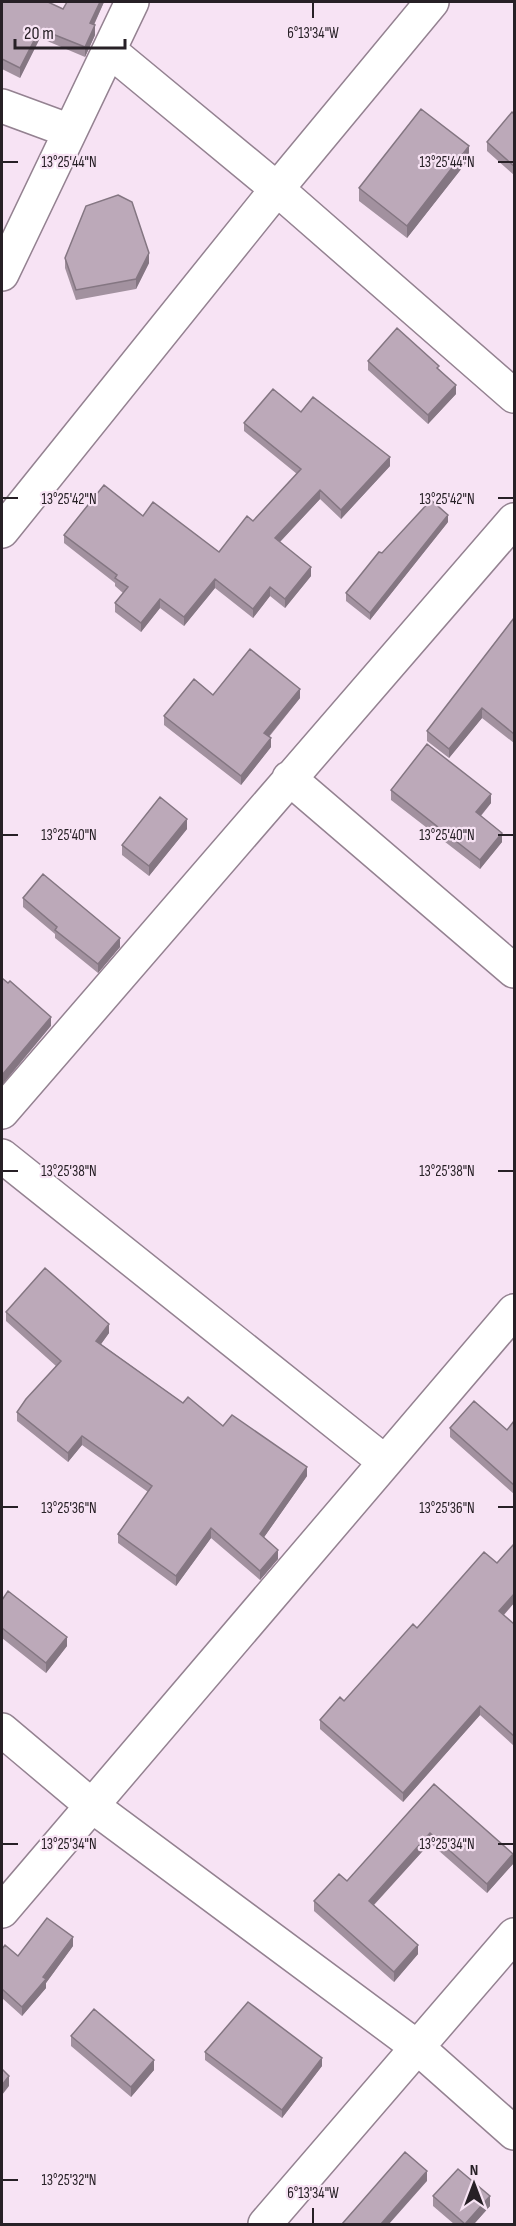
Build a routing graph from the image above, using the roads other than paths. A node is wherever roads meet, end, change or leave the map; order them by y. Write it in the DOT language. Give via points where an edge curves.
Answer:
graph roads {
  1 [pos="132,2"];
  2 [pos="432,2"];
  3 [pos="109,50"];
  4 [pos="2,106"];
  5 [pos="70,131"];
  6 [pos="277,189"];
  7 [pos="2,274"];
  8 [pos="514,396"];
  9 [pos="514,520"];
  10 [pos="2,531"];
  11 [pos="289,778"];
  12 [pos="514,971"];
  13 [pos="2,1112"];
  14 [pos="2,1156"];
  15 [pos="514,1311"];
  16 [pos="385,1462"];
  17 [pos="2,1730"];
  18 [pos="92,1805"];
  19 [pos="2,1911"];
  20 [pos="514,1935"];
  21 [pos="417,2047"];
  22 [pos="514,2133"];
  23 [pos="265,2224"];
  1 -- 3 [label="street"];
  2 -- 6 [label="street"];
  3 -- 5 [label="street"];
  3 -- 6 [label="street"];
  4 -- 5 [label="street"];
  5 -- 7 [label="street"];
  6 -- 8 [label="street"];
  6 -- 10 [label="street"];
  9 -- 11 [label="street"];
  11 -- 12 [label="street"];
  11 -- 13 [label="street"];
  14 -- 16 [label="street"];
  15 -- 16 [label="street"];
  16 -- 18 [label="street"];
  17 -- 18 [label="street"];
  18 -- 19 [label="street"];
  18 -- 21 [label="street"];
  20 -- 21 [label="street"];
  21 -- 22 [label="street"];
  21 -- 23 [label="street"];
}
